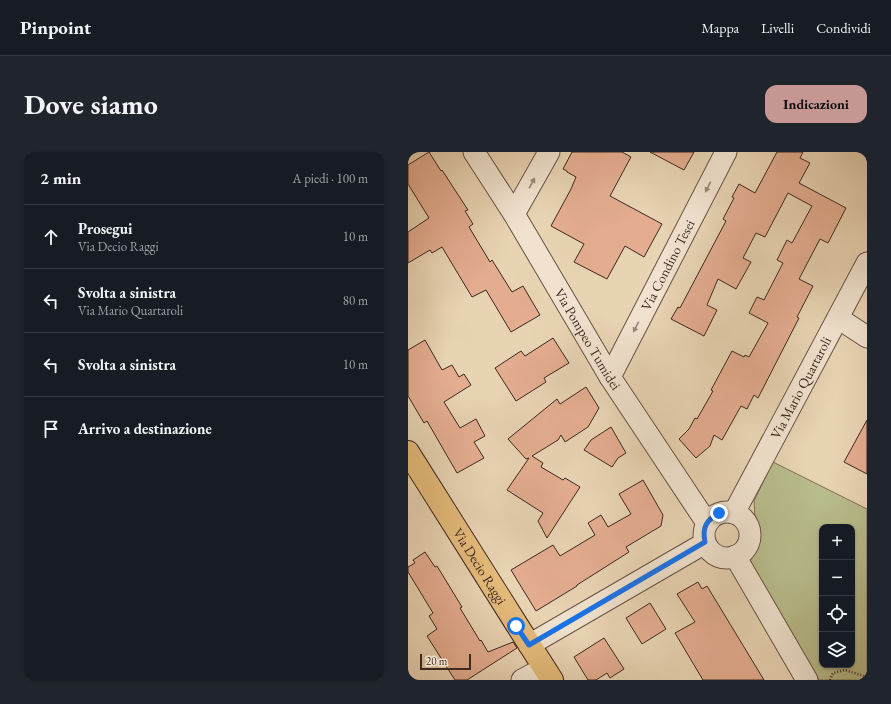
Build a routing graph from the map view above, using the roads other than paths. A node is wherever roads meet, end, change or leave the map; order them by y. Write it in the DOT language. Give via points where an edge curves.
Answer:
graph roads {
  1 [pos="474,152"];
  2 [pos="550,152"];
  3 [pos="726,152"];
  4 [pos="514,214"];
  5 [pos="867,263"];
  6 [pos="838,318"];
  7 [pos="867,337"];
  8 [pos="610,378"];
  9 [pos="408,452"];
  10 [pos="734,514"];
  11 [pos="706,533"];
  12 [pos="735,556"];
  13 [pos="529,645"];
  14 [pos="548,674"];
  15 [pos="522,680"];
  16 [pos="807,680"];
  1 -- 4 [label="street, Via Pompeo Tumidei"];
  4 -- 2 [label="street, one-way"];
  3 -- 8 [label="street, Via Condino Tesei, one-way"];
  4 -- 8 [label="street, Via Pompeo Tumidei"];
  5 -- 6 [label="street, Via Mario Quartaroli"];
  6 -- 7 [label="street"];
  6 -- 10 [label="street, Via Mario Quartaroli"];
  8 -- 11 [label="street, Via Pompeo Tumidei"];
  9 -- 13 [label="main road, Via Decio Raggi"];
  10 -- 11 [label="street" via="719,513 712,517"];
  10 -- 12 [label="street" via="741,517 749,531 747,546"];
  11 -- 12 [label="street" via="708,549 714,554 728,558"];
  11 -- 13 [label="street"];
  12 -- 16 [label="street"];
  13 -- 14 [label="main road, Via Decio Raggi"];
  14 -- 15 [label="street"];
}
